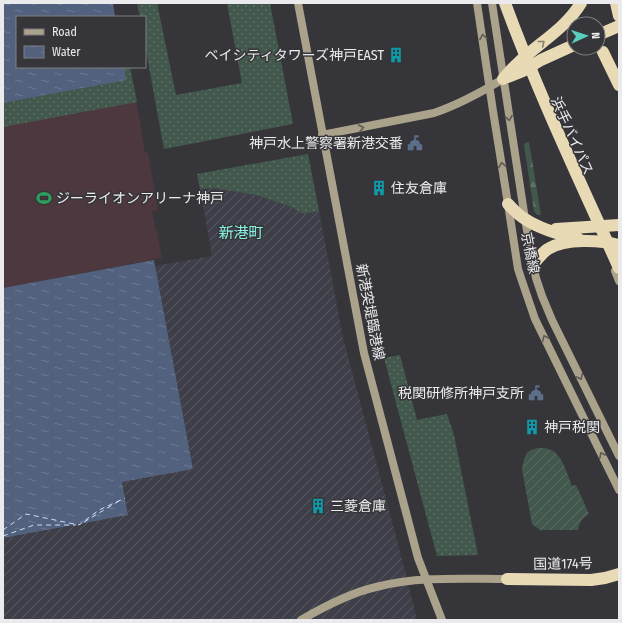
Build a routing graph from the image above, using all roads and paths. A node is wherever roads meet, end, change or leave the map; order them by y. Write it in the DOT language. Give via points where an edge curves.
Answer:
graph roads {
  1 [pos="298,3"];
  2 [pos="477,3"];
  3 [pos="492,3"];
  4 [pos="500,3"];
  5 [pos="505,3"];
  6 [pos="581,3"];
  7 [pos="616,3"];
  8 [pos="619,16"];
  9 [pos="619,26"];
  10 [pos="606,32"];
  11 [pos="566,49"];
  12 [pos="605,56"];
  13 [pos="503,79"];
  14 [pos="619,85"];
  15 [pos="490,87"];
  16 [pos="322,135"];
  17 [pos="508,204"];
  18 [pos="525,219"];
  19 [pos="619,225"];
  20 [pos="543,228"];
  21 [pos="587,228"];
  22 [pos="568,236"];
  23 [pos="588,240"];
  24 [pos="619,245"];
  25 [pos="549,248"];
  26 [pos="533,264"];
  27 [pos="618,275"];
  28 [pos="619,456"];
  29 [pos="619,490"];
  30 [pos="619,574"];
  31 [pos="507,579"];
  32 [pos="427,580"];
  33 [pos="302,620"];
  34 [pos="442,620"];
  1 -- 16 [label="street, 新港突堤臨港線"];
  15 -- 2 [label="street, 京橋線, one-way"];
  3 -- 13 [label="street, 京橋線"];
  4 -- 27 [label="highway, 浜手バイパス, bridge" via="511,34"];
  5 -- 27 [label="highway, 浜手バイパス, bridge"];
  13 -- 6 [label="highway, one-way" via="562,26"];
  7 -- 8 [label="highway"];
  9 -- 10 [label="highway"];
  11 -- 13 [label="highway"];
  12 -- 14 [label="highway"];
  13 -- 15 [label="street"];
  13 -- 18 [label="street, 京橋線, one-way"];
  16 -- 15 [label="street, one-way" via="434,113"];
  17 -- 15 [label="street, 京橋線, one-way"];
  16 -- 32 [label="street, 新港突堤臨港線" via="364,353 418,558"];
  17 -- 18 [label="highway"];
  29 -- 17 [label="street, 京橋線, one-way" via="535,318 518,269"];
  18 -- 20 [label="highway"];
  18 -- 26 [label="street, 京橋線"];
  19 -- 21 [label="highway"];
  20 -- 21 [label="highway"];
  20 -- 22 [label="highway"];
  21 -- 22 [label="highway"];
  22 -- 23 [label="highway"];
  22 -- 25 [label="highway"];
  23 -- 24 [label="highway"];
  23 -- 25 [label="highway"];
  25 -- 26 [label="highway"];
  26 -- 28 [label="street, 京橋線, one-way" via="552,320"];
  30 -- 31 [label="highway, 国道174号" via="591,580"];
  31 -- 32 [label="street"];
  32 -- 33 [label="street" via="396,583 355,593"];
  32 -- 34 [label="street, 新港突堤臨港線"];
}
